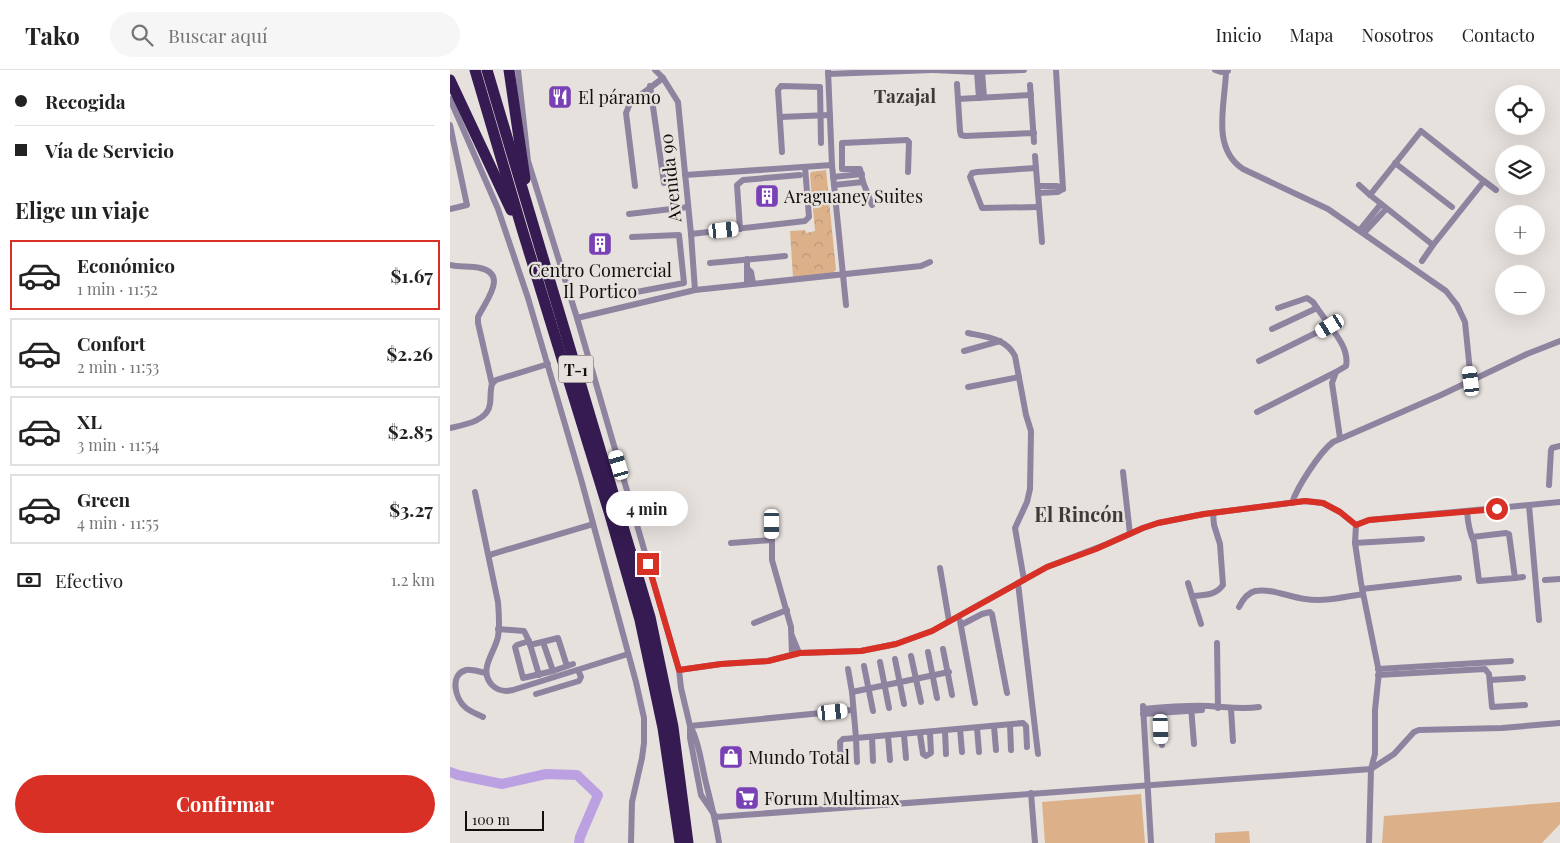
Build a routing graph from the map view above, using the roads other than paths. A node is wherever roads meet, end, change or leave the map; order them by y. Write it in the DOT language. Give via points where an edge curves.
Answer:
graph roads {
  1 [pos="476,70"];
  2 [pos="487,70"];
  3 [pos="509,70"];
  4 [pos="518,70"];
  5 [pos="656,70"];
  6 [pos="933,70"];
  7 [pos="1002,70"];
  8 [pos="1024,70"];
  9 [pos="1056,70"];
  10 [pos="1215,70"];
  11 [pos="954,71"];
  12 [pos="1227,71"];
  13 [pos="828,72"];
  14 [pos="980,72"];
  15 [pos="663,78"];
  16 [pos="450,80"];
  17 [pos="958,84"];
  18 [pos="1030,85"];
  19 [pos="650,86"];
  20 [pos="1031,95"];
  21 [pos="981,97"];
  22 [pos="450,99"];
  23 [pos="958,99"];
  24 [pos="820,115"];
  25 [pos="830,115"];
  26 [pos="780,117"];
  27 [pos="450,125"];
  28 [pos="1034,132"];
  29 [pos="1034,142"];
  30 [pos="821,143"];
  31 [pos="782,152"];
  32 [pos="1035,156"];
  33 [pos="1395,163"];
  34 [pos="832,165"];
  35 [pos="805,167"];
  36 [pos="1036,168"];
  37 [pos="908,172"];
  38 [pos="862,174"];
  39 [pos="685,175"];
  40 [pos="800,175"];
  41 [pos="834,176"];
  42 [pos="1484,181"];
  43 [pos="863,182"];
  44 [pos="664,183"];
  45 [pos="834,185"];
  46 [pos="635,186"];
  47 [pos="1359,186"];
  48 [pos="1495,189"];
  49 [pos="1038,190"];
  50 [pos="1370,194"];
  51 [pos="872,205"];
  52 [pos="1384,206"];
  53 [pos="688,207"];
  54 [pos="1039,207"];
  55 [pos="1452,207"];
  56 [pos="450,210"];
  57 [pos="629,214"];
  58 [pos="527,227"];
  59 [pos="740,229"];
  60 [pos="1362,232"];
  61 [pos="691,234"];
  62 [pos="632,237"];
  63 [pos="1042,242"];
  64 [pos="1433,244"];
  65 [pos="785,256"];
  66 [pos="747,259"];
  67 [pos="1422,261"];
  68 [pos="930,262"];
  69 [pos="710,263"];
  70 [pos="450,265"];
  71 [pos="843,275"];
  72 [pos="679,284"];
  73 [pos="750,284"];
  74 [pos="694,290"];
  75 [pos="630,293"];
  76 [pos="681,293"];
  77 [pos="846,305"];
  78 [pos="1278,308"];
  79 [pos="1317,308"];
  80 [pos="577,318"];
  81 [pos="1330,326"];
  82 [pos="1272,329"];
  83 [pos="968,333"];
  84 [pos="1002,341"];
  85 [pos="1560,341"];
  86 [pos="964,351"];
  87 [pos="1259,361"];
  88 [pos="548,364"];
  89 [pos="1336,372"];
  90 [pos="1019,377"];
  91 [pos="1320,380"];
  92 [pos="1471,381"];
  93 [pos="492,384"];
  94 [pos="1332,384"];
  95 [pos="968,386"];
  96 [pos="1257,412"];
  97 [pos="450,428"];
  98 [pos="1340,438"];
  99 [pos="1560,446"];
  100 [pos="1123,472"];
  101 [pos="1549,485"];
  102 [pos="475,492"];
  103 [pos="1560,502"];
  104 [pos="1292,503"];
  105 [pos="1529,505"];
  106 [pos="1467,512"];
  107 [pos="1213,513"];
  108 [pos="593,524"];
  109 [pos="772,524"];
  110 [pos="1356,525"];
  111 [pos="1130,534"];
  112 [pos="1472,537"];
  113 [pos="1422,539"];
  114 [pos="772,540"];
  115 [pos="731,543"];
  116 [pos="1355,543"];
  117 [pos="489,555"];
  118 [pos="940,568"];
  119 [pos="1523,577"];
  120 [pos="1459,578"];
  121 [pos="1515,578"];
  122 [pos="1560,579"];
  123 [pos="1024,580"];
  124 [pos="1545,580"];
  125 [pos="1018,583"];
  126 [pos="1188,583"];
  127 [pos="1363,592"];
  128 [pos="1192,596"];
  129 [pos="1238,607"];
  130 [pos="787,610"];
  131 [pos="958,616"];
  132 [pos="1539,620"];
  133 [pos="949,621"];
  134 [pos="754,623"];
  135 [pos="1201,624"];
  136 [pos="961,625"];
  137 [pos="498,629"];
  138 [pos="792,636"];
  139 [pos="543,642"];
  140 [pos="530,643"];
  141 [pos="1217,643"];
  142 [pos="943,649"];
  143 [pos="928,652"];
  144 [pos="800,653"];
  145 [pos="628,654"];
  146 [pos="792,655"];
  147 [pos="911,656"];
  148 [pos="896,659"];
  149 [pos="1511,660"];
  150 [pos="880,662"];
  151 [pos="864,666"];
  152 [pos="848,669"];
  153 [pos="578,670"];
  154 [pos="679,670"];
  155 [pos="553,671"];
  156 [pos="949,672"];
  157 [pos="1378,672"];
  158 [pos="486,673"];
  159 [pos="539,675"];
  160 [pos="933,675"];
  161 [pos="916,678"];
  162 [pos="1523,678"];
  163 [pos="1490,680"];
  164 [pos="900,682"];
  165 [pos="885,685"];
  166 [pos="869,688"];
  167 [pos="852,692"];
  168 [pos="536,694"];
  169 [pos="1007,694"];
  170 [pos="952,695"];
  171 [pos="937,698"];
  172 [pos="921,702"];
  173 [pos="975,703"];
  174 [pos="904,704"];
  175 [pos="1525,705"];
  176 [pos="1259,707"];
  177 [pos="889,708"];
  178 [pos="1191,708"];
  179 [pos="1218,708"];
  180 [pos="1231,709"];
  181 [pos="852,710"];
  182 [pos="873,710"];
  183 [pos="1161,710"];
  184 [pos="484,716"];
  185 [pos="1560,723"];
  186 [pos="1010,725"];
  187 [pos="690,726"];
  188 [pos="994,726"];
  189 [pos="978,728"];
  190 [pos="960,730"];
  191 [pos="945,731"];
  192 [pos="930,733"];
  193 [pos="920,734"];
  194 [pos="904,735"];
  195 [pos="888,736"];
  196 [pos="872,737"];
  197 [pos="856,738"];
  198 [pos="1233,741"];
  199 [pos="1194,744"];
  200 [pos="1162,746"];
  201 [pos="1028,747"];
  202 [pos="996,750"];
  203 [pos="1011,750"];
  204 [pos="962,752"];
  205 [pos="979,752"];
  206 [pos="946,754"];
  207 [pos="1038,754"];
  208 [pos="906,758"];
  209 [pos="890,760"];
  210 [pos="873,761"];
  211 [pos="857,762"];
  212 [pos="841,763"];
  213 [pos="1371,769"];
  214 [pos="698,781"];
  215 [pos="706,782"];
  216 [pos="1147,786"];
  217 [pos="1031,793"];
  218 [pos="716,817"];
  219 [pos="631,843"];
  220 [pos="680,843"];
  221 [pos="688,843"];
  222 [pos="719,843"];
  223 [pos="1035,843"];
  224 [pos="1151,843"];
  225 [pos="1369,843"];
  1 -- 58 [label="highway, T-1"];
  2 -- 58 [label="highway, T-1"];
  3 -- 58 [label="highway"];
  4 -- 80 [label="street" via="528,161"];
  5 -- 15 [label="street, Avenida 90"];
  6 -- 11 [label="street"];
  6 -- 13 [label="street"];
  7 -- 8 [label="street"];
  7 -- 14 [label="street"];
  9 -- 49 [label="street" via="1063,189 1058,192"];
  10 -- 12 [label="street"];
  11 -- 14 [label="street"];
  12 -- 60 [label="street" via="1222,134 1232,160 1245,170 1322,206"];
  13 -- 25 [label="street"];
  14 -- 21 [label="street"];
  15 -- 19 [label="street"];
  15 -- 39 [label="street, Avenida 90" via="678,102"];
  16 -- 58 [label="highway" via="509,206"];
  17 -- 23 [label="street"];
  18 -- 20 [label="street"];
  19 -- 44 [label="street"];
  19 -- 46 [label="street" via="626,107"];
  20 -- 21 [label="street"];
  20 -- 28 [label="street"];
  21 -- 23 [label="street"];
  22 -- 88 [label="street" via="498,209"];
  23 -- 28 [label="street" via="961,135"];
  24 -- 25 [label="street"];
  24 -- 26 [label="street"];
  24 -- 26 [label="street" via="820,88 781,86 778,90"];
  24 -- 30 [label="street"];
  25 -- 34 [label="street"];
  26 -- 31 [label="street"];
  27 -- 56 [label="street" via="467,206"];
  28 -- 29 [label="street"];
  32 -- 36 [label="street"];
  33 -- 42 [label="street" via="1421,131"];
  33 -- 50 [label="street"];
  33 -- 55 [label="street"];
  34 -- 35 [label="street"];
  34 -- 41 [label="street"];
  35 -- 39 [label="street"];
  35 -- 59 [label="street" via="807,219"];
  36 -- 49 [label="street"];
  36 -- 54 [label="street" via="977,172 970,177 982,208"];
  37 -- 38 [label="street" via="907,140 842,143 842,170 860,169"];
  38 -- 41 [label="street"];
  38 -- 43 [label="street"];
  39 -- 53 [label="street, Avenida 90"];
  40 -- 59 [label="street" via="742,180 737,185"];
  41 -- 45 [label="street"];
  42 -- 48 [label="street"];
  42 -- 64 [label="street"];
  43 -- 45 [label="street"];
  43 -- 51 [label="street"];
  45 -- 71 [label="street"];
  47 -- 50 [label="street"];
  49 -- 54 [label="street"];
  50 -- 52 [label="street"];
  52 -- 60 [label="street"];
  52 -- 64 [label="street"];
  53 -- 57 [label="street"];
  53 -- 61 [label="street, Avenida 90"];
  54 -- 63 [label="street"];
  58 -- 220 [label="highway, T-1" via="640,620 663,728"];
  58 -- 221 [label="highway, T-1" via="650,617 673,727"];
  59 -- 61 [label="street"];
  60 -- 92 [label="street" via="1445,290 1457,305 1466,326"];
  61 -- 74 [label="street, Avenida 90"];
  62 -- 72 [label="street" via="679,236 684,284"];
  64 -- 67 [label="street"];
  65 -- 66 [label="street"];
  66 -- 69 [label="street"];
  66 -- 73 [label="street" via="746,273"];
  68 -- 71 [label="street" via="921,266"];
  70 -- 93 [label="street" via="484,269 495,280 478,317"];
  71 -- 73 [label="street"];
  71 -- 77 [label="street"];
  72 -- 75 [label="street"];
  72 -- 76 [label="street"];
  73 -- 74 [label="street"];
  74 -- 76 [label="street"];
  76 -- 80 [label="street"];
  78 -- 79 [label="street" via="1307,298"];
  79 -- 81 [label="street"];
  79 -- 82 [label="street"];
  80 -- 154 [label="street"];
  81 -- 87 [label="street"];
  81 -- 89 [label="street" via="1346,354 1346,366"];
  83 -- 84 [label="street"];
  84 -- 86 [label="street"];
  84 -- 90 [label="street" via="1012,351"];
  85 -- 92 [label="street"];
  88 -- 93 [label="street"];
  88 -- 108 [label="street"];
  89 -- 91 [label="street"];
  89 -- 94 [label="street"];
  90 -- 95 [label="street"];
  90 -- 123 [label="street" via="1031,431 1030,489 1015,528"];
  91 -- 94 [label="street"];
  91 -- 96 [label="street"];
  92 -- 98 [label="street"];
  93 -- 97 [label="street" via="490,405 485,415"];
  94 -- 98 [label="street"];
  98 -- 104 [label="street" via="1325,450 1299,487"];
  99 -- 101 [label="street" via="1551,450"];
  100 -- 111 [label="street"];
  102 -- 117 [label="street"];
  103 -- 105 [label="street"];
  104 -- 107 [label="street"];
  104 -- 110 [label="street" via="1323,503"];
  105 -- 106 [label="street"];
  105 -- 132 [label="street"];
  106 -- 110 [label="street" via="1369,520"];
  106 -- 112 [label="street"];
  107 -- 111 [label="street" via="1158,523"];
  107 -- 128 [label="street" via="1220,544 1222,585 1211,594"];
  108 -- 117 [label="street"];
  108 -- 145 [label="street"];
  109 -- 114 [label="street"];
  110 -- 116 [label="street"];
  111 -- 123 [label="street" via="1047,567"];
  112 -- 121 [label="street" via="1509,534"];
  112 -- 121 [label="street" via="1476,582"];
  113 -- 116 [label="street"];
  114 -- 115 [label="street"];
  114 -- 130 [label="street" via="774,571"];
  116 -- 127 [label="street"];
  117 -- 137 [label="street" via="498,602"];
  118 -- 133 [label="street"];
  119 -- 121 [label="street"];
  120 -- 127 [label="street"];
  122 -- 124 [label="street"];
  123 -- 125 [label="street"];
  125 -- 131 [label="street"];
  125 -- 207 [label="street"];
  126 -- 128 [label="street"];
  127 -- 129 [label="street" via="1307,600 1256,591"];
  127 -- 157 [label="street"];
  128 -- 135 [label="street"];
  130 -- 134 [label="street"];
  130 -- 138 [label="street"];
  131 -- 133 [label="street"];
  131 -- 136 [label="street"];
  133 -- 144 [label="street" via="896,644 861,651"];
  136 -- 169 [label="street" via="982,614 992,614"];
  136 -- 173 [label="street"];
  137 -- 140 [label="street" via="523,630"];
  137 -- 158 [label="street"];
  138 -- 144 [label="street"];
  138 -- 146 [label="street"];
  139 -- 140 [label="street"];
  139 -- 155 [label="street"];
  139 -- 155 [label="street" via="558,638 570,665"];
  140 -- 159 [label="street"];
  140 -- 159 [label="street" via="515,647 521,675 523,678"];
  141 -- 179 [label="street"];
  142 -- 156 [label="street"];
  143 -- 160 [label="street"];
  144 -- 146 [label="street"];
  145 -- 153 [label="street"];
  145 -- 219 [label="street" via="644,718 642,758 632,802"];
  146 -- 154 [label="street" via="768,661"];
  147 -- 161 [label="street"];
  148 -- 164 [label="street"];
  149 -- 157 [label="street"];
  150 -- 165 [label="street"];
  151 -- 166 [label="street"];
  152 -- 167 [label="street"];
  153 -- 158 [label="street" via="506,692 494,687"];
  153 -- 168 [label="street" via="579,681"];
  154 -- 187 [label="street"];
  155 -- 159 [label="street"];
  156 -- 160 [label="street"];
  156 -- 170 [label="street"];
  157 -- 163 [label="street" via="1485,669"];
  157 -- 213 [label="street" via="1375,754"];
  158 -- 184 [label="street" via="468,670 454,676 453,681 462,705"];
  160 -- 161 [label="street"];
  160 -- 171 [label="street"];
  161 -- 164 [label="street"];
  161 -- 172 [label="street"];
  162 -- 163 [label="street"];
  163 -- 175 [label="street" via="1489,707"];
  164 -- 165 [label="street"];
  164 -- 174 [label="street"];
  165 -- 166 [label="street"];
  165 -- 177 [label="street"];
  166 -- 167 [label="street"];
  166 -- 182 [label="street"];
  167 -- 181 [label="street"];
  176 -- 180 [label="street"];
  178 -- 179 [label="street"];
  178 -- 183 [label="street"];
  178 -- 199 [label="street"];
  179 -- 180 [label="street"];
  180 -- 198 [label="street"];
  181 -- 187 [label="street"];
  181 -- 197 [label="street"];
  183 -- 200 [label="street"];
  183 -- 216 [label="street" via="1143,710"];
  185 -- 213 [label="street" via="1419,730 1394,754"];
  186 -- 188 [label="street"];
  186 -- 201 [label="street" via="1025,724"];
  186 -- 203 [label="street"];
  187 -- 214 [label="street"];
  187 -- 215 [label="street" via="697,740"];
  188 -- 189 [label="street"];
  188 -- 202 [label="street"];
  189 -- 190 [label="street"];
  189 -- 205 [label="street"];
  190 -- 191 [label="street"];
  190 -- 204 [label="street"];
  191 -- 192 [label="street"];
  191 -- 206 [label="street"];
  192 -- 193 [label="street"];
  192 -- 193 [label="street" via="931,754 926,756"];
  193 -- 194 [label="street"];
  194 -- 195 [label="street"];
  194 -- 208 [label="street"];
  195 -- 196 [label="street"];
  195 -- 209 [label="street"];
  196 -- 197 [label="street"];
  196 -- 210 [label="street"];
  197 -- 211 [label="street"];
  197 -- 212 [label="street" via="841,740"];
  213 -- 216 [label="street"];
  213 -- 225 [label="street"];
  214 -- 215 [label="street"];
  214 -- 218 [label="street" via="701,795"];
  215 -- 218 [label="street"];
  216 -- 217 [label="street"];
  216 -- 224 [label="street"];
  217 -- 218 [label="street"];
  217 -- 223 [label="street"];
  218 -- 222 [label="street"];
}
